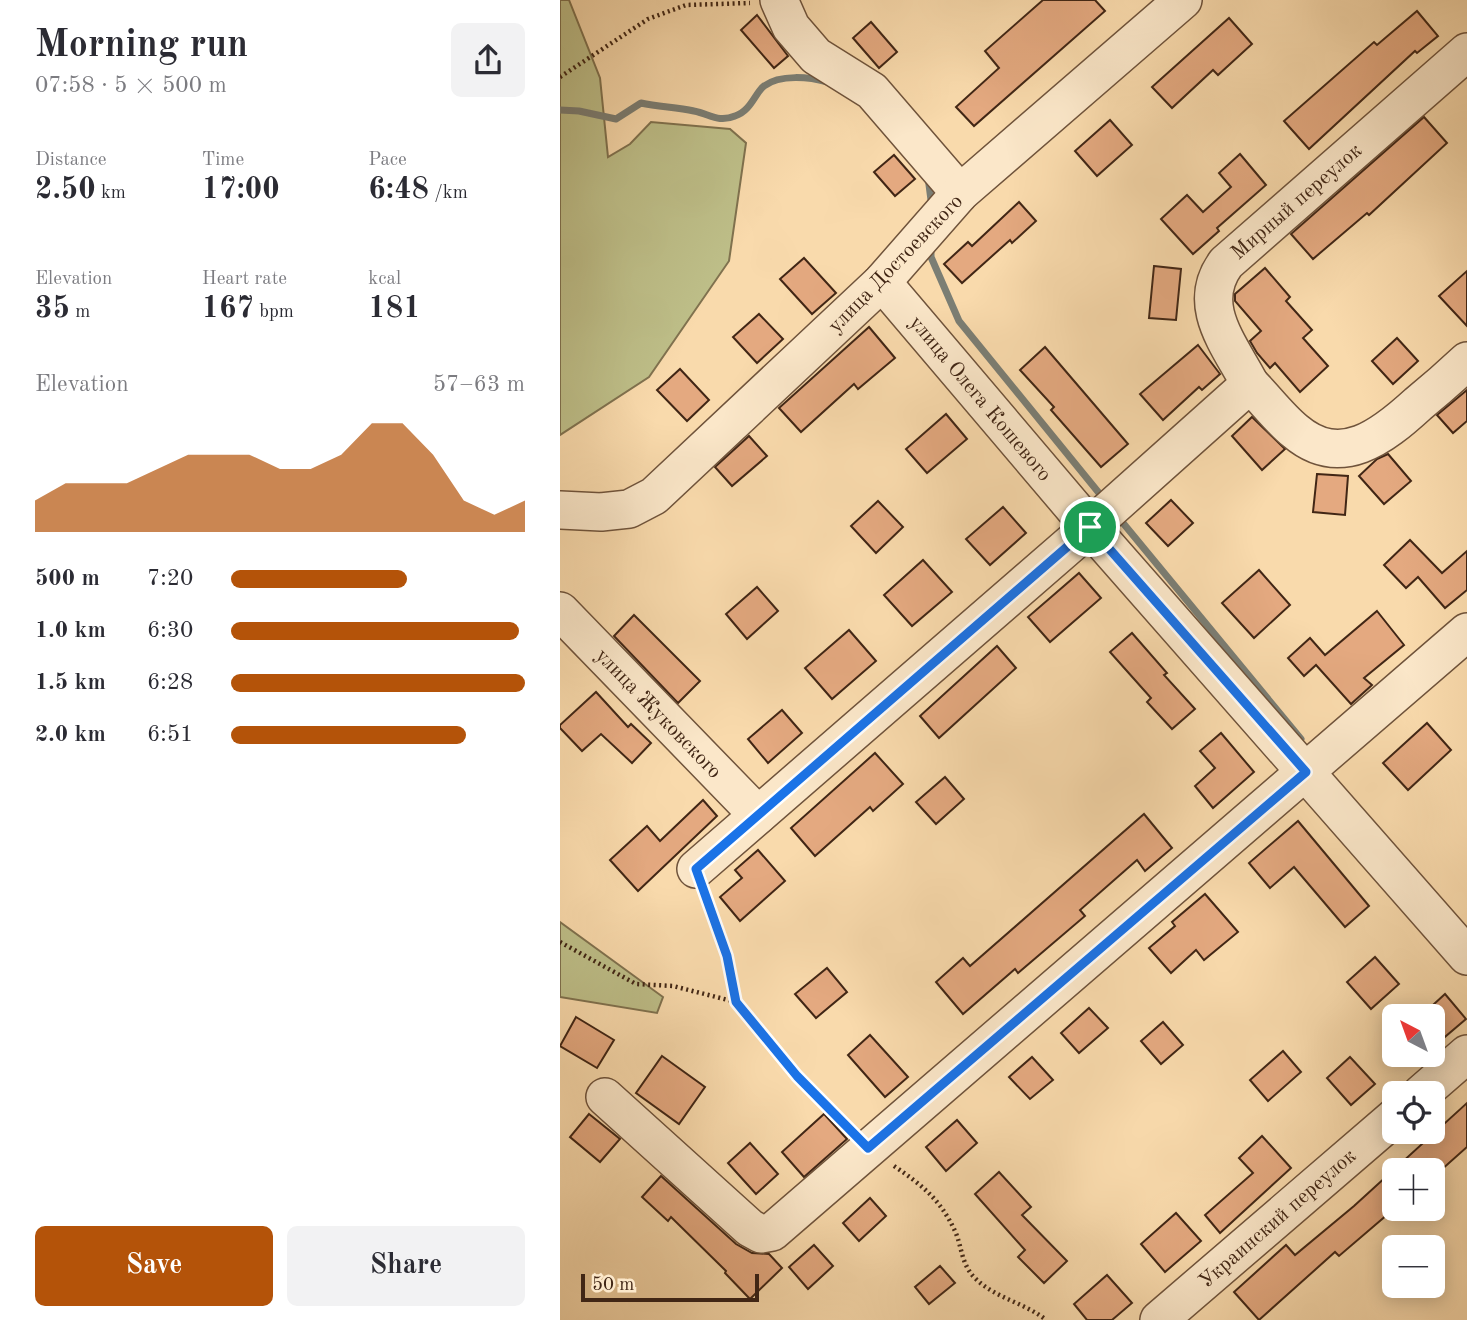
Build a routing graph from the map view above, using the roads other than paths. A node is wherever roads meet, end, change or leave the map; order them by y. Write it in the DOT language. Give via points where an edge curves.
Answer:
graph roads {
  1 [pos="779,0"];
  2 [pos="1183,0"];
  3 [pos="1467,52"];
  4 [pos="960,193"];
  5 [pos="882,282"];
  6 [pos="1467,361"];
  7 [pos="1250,384"];
  8 [pos="560,510"];
  9 [pos="1090,527"];
  10 [pos="560,611"];
  11 [pos="1467,632"];
  12 [pos="1306,772"];
  13 [pos="758,815"];
  14 [pos="696,869"];
  15 [pos="1467,957"];
  16 [pos="1467,1054"];
  17 [pos="1436,1081"];
  18 [pos="606,1097"];
  19 [pos="1382,1128"];
  20 [pos="1159,1320"];
  1 -- 4 [label="street" via="791,27 816,56 872,91"];
  2 -- 4 [label="street, улица Достоевского"];
  3 -- 7 [label="street, Мирный переулок" via="1217,275 1212,306"];
  4 -- 5 [label="street, улица Достоевского"];
  5 -- 8 [label="street, улица Достоевского" via="654,496 629,509"];
  5 -- 9 [label="street, улица Олега Кошевого"];
  6 -- 7 [label="street, Мирный переулок" via="1390,430 1353,447 1333,448 1296,432"];
  7 -- 9 [label="street"];
  9 -- 12 [label="street, улица Олега Кошевого"];
  9 -- 13 [label="street"];
  10 -- 13 [label="street, улица Жуковского"];
  11 -- 12 [label="street"];
  12 -- 15 [label="street, улица Олега Кошевого"];
  12 -- 18 [label="street" via="772,1233 750,1228"];
  13 -- 14 [label="street"];
  16 -- 17 [label="street"];
  19 -- 20 [label="street, Украинский переулок"];
}
